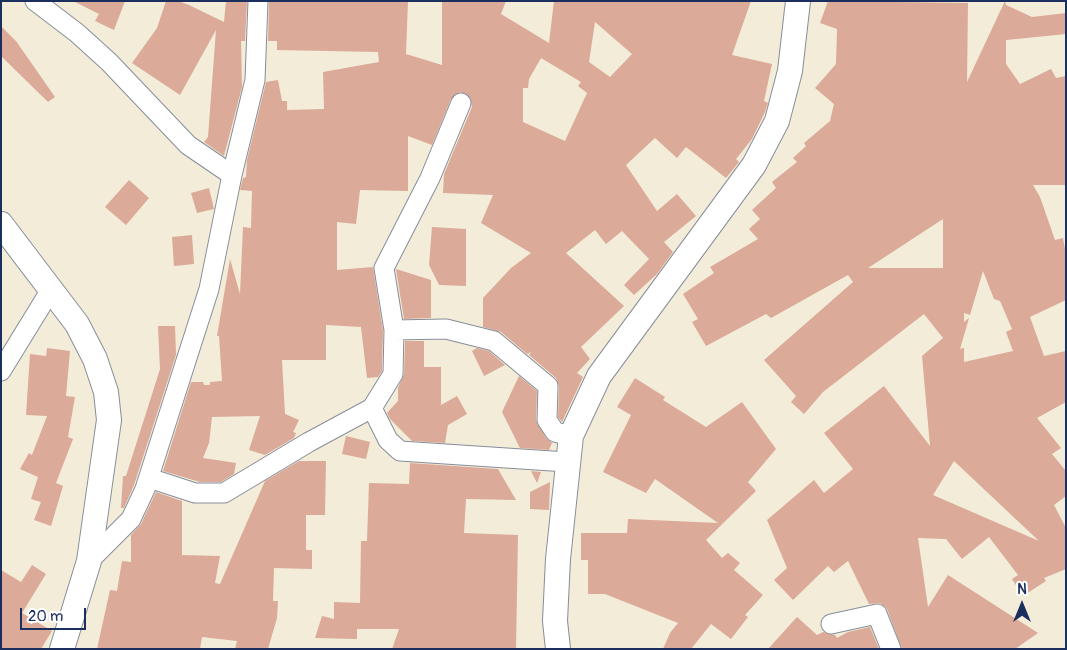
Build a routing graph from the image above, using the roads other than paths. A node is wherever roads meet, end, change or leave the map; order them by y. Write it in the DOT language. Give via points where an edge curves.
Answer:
graph roads {
  1 [pos="35,1"];
  2 [pos="258,1"];
  3 [pos="798,1"];
  4 [pos="461,103"];
  5 [pos="232,176"];
  6 [pos="1,224"];
  7 [pos="52,288"];
  8 [pos="394,330"];
  9 [pos="1,370"];
  10 [pos="372,408"];
  11 [pos="571,436"];
  12 [pos="567,462"];
  13 [pos="150,478"];
  14 [pos="89,561"];
  15 [pos="830,624"];
  16 [pos="62,649"];
  17 [pos="558,649"];
  18 [pos="891,649"];
  1 -- 5 [label="street" via="109,62 188,145"];
  2 -- 5 [label="street" via="255,80"];
  3 -- 11 [label="street" via="790,71 779,112 754,165 599,376"];
  4 -- 8 [label="street" via="430,178 384,268"];
  5 -- 13 [label="street" via="209,289"];
  6 -- 7 [label="street"];
  7 -- 9 [label="street"];
  7 -- 14 [label="street" via="95,358 106,392 109,420"];
  8 -- 10 [label="street" via="393,374"];
  8 -- 11 [label="street" via="446,329 494,341 548,386 547,420 555,432"];
  10 -- 12 [label="street" via="388,440 400,451"];
  10 -- 13 [label="street" via="224,493 195,493"];
  11 -- 12 [label="street"];
  12 -- 17 [label="street" via="555,621"];
  13 -- 14 [label="street" via="131,519"];
  14 -- 16 [label="street"];
  15 -- 18 [label="street" via="877,614"];
}
